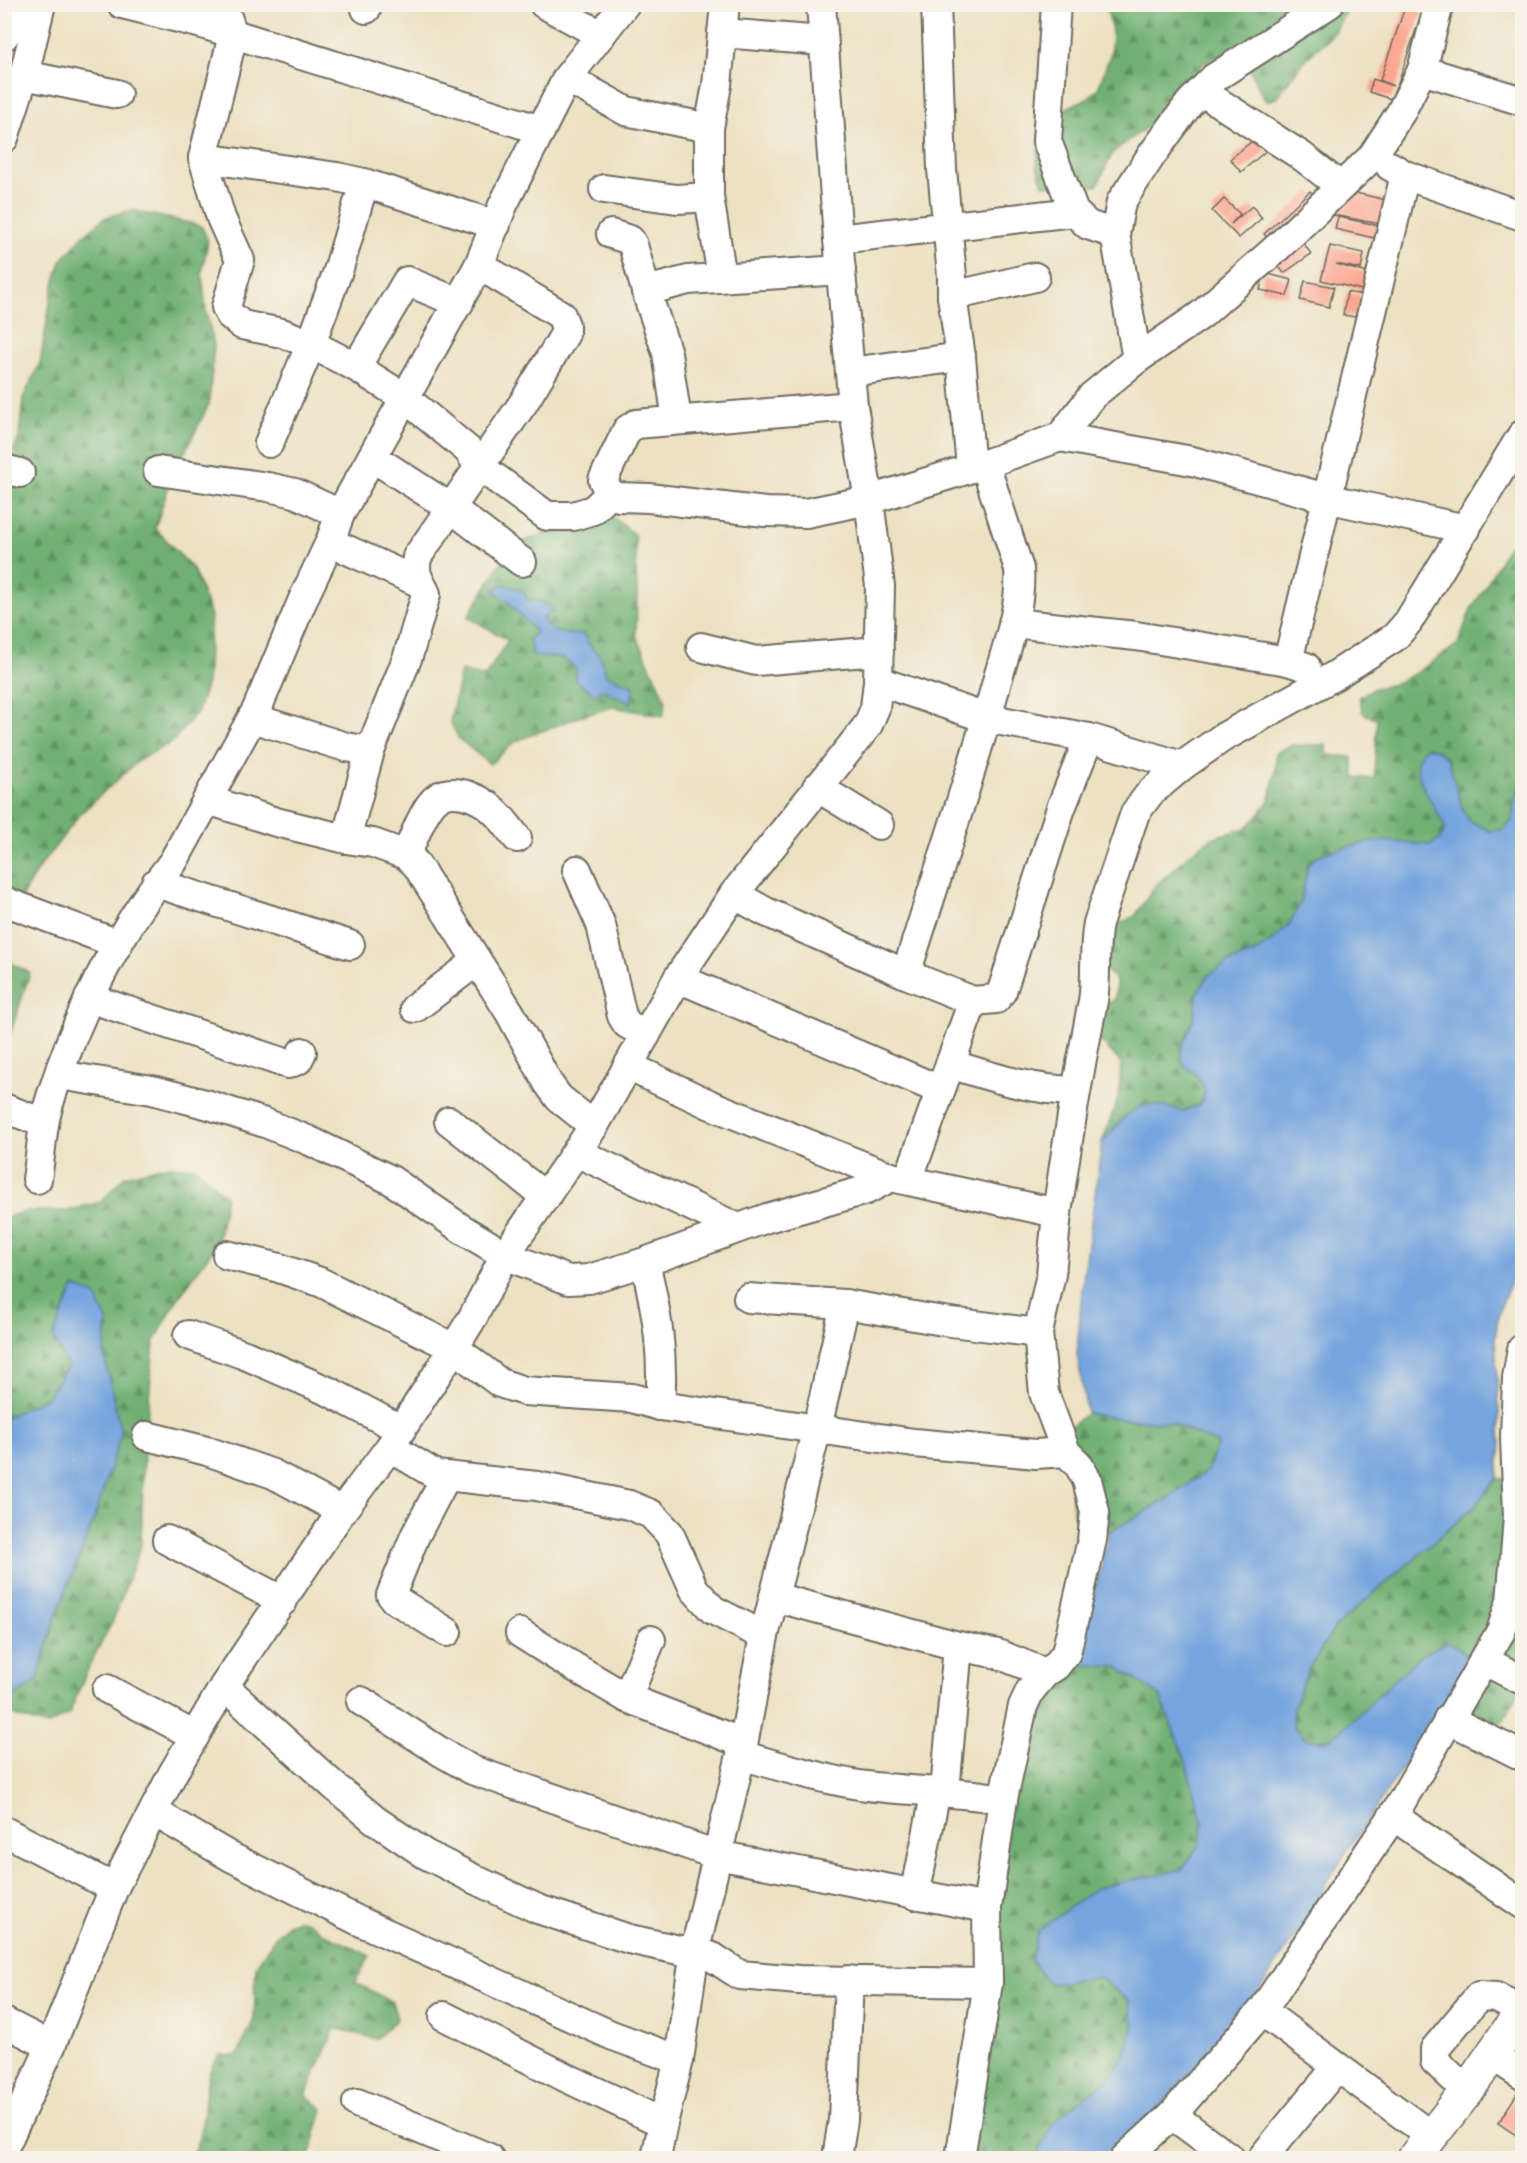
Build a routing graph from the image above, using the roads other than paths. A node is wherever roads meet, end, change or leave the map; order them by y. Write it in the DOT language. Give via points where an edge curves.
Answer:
graph roads {
  1 [pos="28,4"];
  2 [pos="41,4"];
  3 [pos="122,4"];
  4 [pos="223,4"];
  5 [pos="543,4"];
  6 [pos="625,4"];
  7 [pos="725,4"];
  8 [pos="821,4"];
  9 [pos="936,4"];
  10 [pos="1056,4"];
  11 [pos="1329,4"];
  12 [pos="1439,4"];
  13 [pos="722,33"];
  14 [pos="233,35"];
  15 [pos="602,35"];
  16 [pos="4,36"];
  17 [pos="823,41"];
  18 [pos="1422,70"];
  19 [pos="24,75"];
  20 [pos="567,78"];
  21 [pos="1201,91"];
  22 [pos="117,94"];
  23 [pos="1522,101"];
  24 [pos="709,128"];
  25 [pos="540,130"];
  26 [pos="4,138"];
  27 [pos="1372,157"];
  28 [pos="203,158"];
  29 [pos="1405,175"];
  30 [pos="364,183"];
  31 [pos="1340,186"];
  32 [pos="604,189"];
  33 [pos="709,198"];
  34 [pos="1074,212"];
  35 [pos="1522,216"];
  36 [pos="496,225"];
  37 [pos="947,228"];
  38 [pos="611,234"];
  39 [pos="1115,234"];
  40 [pos="838,238"];
  41 [pos="479,265"];
  42 [pos="841,270"];
  43 [pos="722,277"];
  44 [pos="1035,277"];
  45 [pos="646,291"];
  46 [pos="952,296"];
  47 [pos="459,303"];
  48 [pos="311,344"];
  49 [pos="961,357"];
  50 [pos="1137,359"];
  51 [pos="356,367"];
  52 [pos="850,372"];
  53 [pos="405,398"];
  54 [pos="853,406"];
  55 [pos="677,420"];
  56 [pos="1522,435"];
  57 [pos="1060,438"];
  58 [pos="269,443"];
  59 [pos="372,457"];
  60 [pos="478,466"];
  61 [pos="978,466"];
  62 [pos="158,471"];
  63 [pos="610,494"];
  64 [pos="1326,498"];
  65 [pos="869,500"];
  66 [pos="451,508"];
  67 [pos="340,514"];
  68 [pos="1466,529"];
  69 [pos="330,542"];
  70 [pos="522,562"];
  71 [pos="418,582"];
  72 [pos="1013,623"];
  73 [pos="701,647"];
  74 [pos="879,651"];
  75 [pos="1288,661"];
  76 [pos="1334,676"];
  77 [pos="878,681"];
  78 [pos="252,718"];
  79 [pos="987,718"];
  80 [pos="1089,738"];
  81 [pos="370,751"];
  82 [pos="1182,766"];
  83 [pos="817,787"];
  84 [pos="208,800"];
  85 [pos="879,825"];
  86 [pos="517,838"];
  87 [pos="346,839"];
  88 [pos="406,855"];
  89 [pos="577,870"];
  90 [pos="156,883"];
  91 [pos="734,894"];
  92 [pos="4,901"];
  93 [pos="118,944"];
  94 [pos="350,945"];
  95 [pos="477,961"];
  96 [pos="906,974"];
  97 [pos="678,978"];
  98 [pos="89,998"];
  99 [pos="973,1001"];
  100 [pos="415,1008"];
  101 [pos="646,1035"];
  102 [pos="302,1052"];
  103 [pos="628,1066"];
  104 [pos="59,1075"];
  105 [pos="945,1077"];
  106 [pos="1075,1091"];
  107 [pos="4,1108"];
  108 [pos="449,1121"];
  109 [pos="44,1123"];
  110 [pos="594,1126"];
  111 [pos="576,1152"];
  112 [pos="38,1179"];
  113 [pos="900,1179"];
  114 [pos="546,1197"];
  115 [pos="1057,1213"];
  116 [pos="738,1228"];
  117 [pos="227,1255"];
  118 [pos="505,1255"];
  119 [pos="645,1262"];
  120 [pos="748,1298"];
  121 [pos="845,1304"];
  122 [pos="1038,1334"];
  123 [pos="188,1335"];
  124 [pos="454,1348"];
  125 [pos="1522,1349"];
  126 [pos="1520,1379"];
  127 [pos="660,1406"];
  128 [pos="818,1428"];
  129 [pos="147,1436"];
  130 [pos="395,1438"];
  131 [pos="1066,1452"];
  132 [pos="446,1477"];
  133 [pos="342,1511"];
  134 [pos="167,1540"];
  135 [pos="1519,1544"];
  136 [pos="774,1597"];
  137 [pos="283,1601"];
  138 [pos="447,1632"];
  139 [pos="520,1633"];
  140 [pos="764,1636"];
  141 [pos="651,1640"];
  142 [pos="958,1646"];
  143 [pos="1483,1660"];
  144 [pos="1045,1673"];
  145 [pos="1522,1680"];
  146 [pos="224,1686"];
  147 [pos="107,1689"];
  148 [pos="627,1698"];
  149 [pos="361,1701"];
  150 [pos="1448,1719"];
  151 [pos="195,1736"];
  152 [pos="742,1749"];
  153 [pos="1522,1756"];
  154 [pos="940,1791"];
  155 [pos="1003,1799"];
  156 [pos="154,1812"];
  157 [pos="1393,1816"];
  158 [pos="4,1831"];
  159 [pos="717,1855"];
  160 [pos="114,1888"];
  161 [pos="915,1895"];
  162 [pos="1522,1904"];
  163 [pos="987,1908"];
  164 [pos="696,1950"];
  165 [pos="849,1980"];
  166 [pos="988,1983"];
  167 [pos="1262,2011"];
  168 [pos="1522,2011"];
  169 [pos="444,2016"];
  170 [pos="4,2022"];
  171 [pos="51,2046"];
  172 [pos="679,2060"];
  173 [pos="1511,2060"];
  174 [pos="1337,2067"];
  175 [pos="1467,2091"];
  176 [pos="357,2103"];
  177 [pos="1172,2115"];
  178 [pos="663,2123"];
  179 [pos="8,2134"];
  180 [pos="1428,2151"];
  181 [pos="489,2158"];
  182 [pos="656,2158"];
  183 [pos="837,2158"];
  184 [pos="960,2158"];
  185 [pos="1125,2158"];
  186 [pos="1230,2158"];
  187 [pos="1262,2158"];
  1 -- 16 [label="street"];
  2 -- 19 [label="street"];
  3 -- 14 [label="street"];
  4 -- 14 [label="street"];
  5 -- 15 [label="street"];
  6 -- 15 [label="street"];
  7 -- 13 [label="street"];
  8 -- 17 [label="street"];
  9 -- 37 [label="street"];
  10 -- 34 [label="street" via="1047,141"];
  11 -- 21 [label="street" via="1214,78"];
  12 -- 18 [label="street"];
  13 -- 17 [label="street"];
  13 -- 24 [label="street"];
  14 -- 25 [label="street"];
  14 -- 28 [label="street"];
  15 -- 20 [label="street"];
  17 -- 40 [label="street"];
  18 -- 23 [label="street"];
  18 -- 27 [label="street"];
  19 -- 22 [label="street"];
  19 -- 26 [label="street"];
  20 -- 24 [label="street" via="626,111"];
  20 -- 25 [label="street"];
  21 -- 31 [label="street" via="1303,157"];
  21 -- 39 [label="street" via="1121,202"];
  24 -- 33 [label="street"];
  25 -- 36 [label="street"];
  27 -- 29 [label="street"];
  27 -- 31 [label="street"];
  28 -- 30 [label="street"];
  28 -- 48 [label="street" via="221,218 240,260 226,307 230,315 242,325"];
  29 -- 35 [label="street"];
  29 -- 64 [label="street"];
  30 -- 36 [label="street"];
  30 -- 48 [label="street"];
  31 -- 50 [label="street" via="1200,315"];
  32 -- 33 [label="street" via="677,199"];
  33 -- 43 [label="street"];
  34 -- 37 [label="street"];
  34 -- 39 [label="street" via="1088,225"];
  36 -- 41 [label="street"];
  37 -- 40 [label="street"];
  37 -- 46 [label="street"];
  38 -- 45 [label="street" via="630,240"];
  39 -- 50 [label="street"];
  40 -- 42 [label="street"];
  41 -- 47 [label="street"];
  41 -- 60 [label="street" via="561,315 565,334"];
  42 -- 43 [label="street"];
  42 -- 52 [label="street"];
  43 -- 45 [label="street" via="688,280"];
  44 -- 46 [label="street"];
  45 -- 55 [label="street" via="667,353"];
  46 -- 49 [label="street"];
  47 -- 51 [label="street" via="406,281"];
  47 -- 53 [label="street"];
  48 -- 51 [label="street"];
  48 -- 58 [label="street"];
  49 -- 52 [label="street"];
  49 -- 61 [label="street"];
  50 -- 57 [label="street" via="1092,396"];
  51 -- 53 [label="street"];
  52 -- 54 [label="street"];
  53 -- 59 [label="street"];
  53 -- 60 [label="street" via="468,450"];
  54 -- 55 [label="street"];
  54 -- 65 [label="street"];
  55 -- 63 [label="street" via="636,424 627,430 603,480"];
  56 -- 68 [label="street"];
  57 -- 61 [label="street"];
  57 -- 64 [label="street" via="1192,460"];
  59 -- 66 [label="street"];
  59 -- 67 [label="street"];
  60 -- 63 [label="street" via="547,516 573,516 593,510"];
  60 -- 66 [label="street"];
  61 -- 65 [label="street"];
  61 -- 72 [label="street" via="1019,569"];
  62 -- 67 [label="street" via="295,493"];
  63 -- 65 [label="street" via="806,513"];
  64 -- 68 [label="street"];
  64 -- 75 [label="street"];
  65 -- 74 [label="street" via="880,586"];
  66 -- 70 [label="street"];
  66 -- 71 [label="street" via="417,557"];
  67 -- 69 [label="street"];
  68 -- 76 [label="street" via="1395,637"];
  69 -- 71 [label="street"];
  69 -- 78 [label="street"];
  71 -- 81 [label="street" via="426,594 408,656"];
  72 -- 75 [label="street" via="1113,633"];
  72 -- 79 [label="street"];
  73 -- 74 [label="street" via="756,661"];
  74 -- 77 [label="street"];
  75 -- 76 [label="street"];
  76 -- 82 [label="street" via="1222,738"];
  77 -- 79 [label="street"];
  77 -- 83 [label="street" via="875,708 868,725"];
  78 -- 81 [label="street"];
  78 -- 84 [label="street"];
  79 -- 80 [label="street"];
  79 -- 96 [label="street"];
  80 -- 82 [label="street"];
  80 -- 99 [label="street" via="1061,808 1002,991 996,999"];
  81 -- 87 [label="street"];
  82 -- 106 [label="street" via="1150,793 1135,813 1114,872 1095,936 1093,1001"];
  83 -- 85 [label="street"];
  83 -- 91 [label="street"];
  84 -- 87 [label="street"];
  84 -- 90 [label="street" via="173,862"];
  86 -- 88 [label="street" via="496,812 477,799 450,792 431,803"];
  87 -- 88 [label="street" via="373,843"];
  88 -- 95 [label="street" via="416,864"];
  89 -- 101 [label="street" via="601,925 622,1016 627,1024"];
  90 -- 93 [label="street"];
  90 -- 94 [label="street"];
  91 -- 96 [label="street"];
  91 -- 97 [label="street"];
  92 -- 93 [label="street"];
  93 -- 98 [label="street"];
  95 -- 100 [label="street"];
  95 -- 110 [label="street" via="548,1083 559,1098"];
  96 -- 99 [label="street"];
  97 -- 101 [label="street"];
  97 -- 105 [label="street"];
  98 -- 102 [label="street" via="288,1064 298,1060"];
  98 -- 104 [label="street"];
  99 -- 105 [label="street"];
  101 -- 103 [label="street"];
  103 -- 110 [label="street"];
  103 -- 113 [label="street" via="711,1105"];
  104 -- 109 [label="street"];
  104 -- 118 [label="street" via="187,1099 310,1141 391,1180"];
  105 -- 106 [label="street"];
  105 -- 113 [label="street"];
  106 -- 115 [label="street"];
  107 -- 109 [label="street"];
  108 -- 114 [label="street"];
  109 -- 112 [label="street"];
  110 -- 111 [label="street"];
  111 -- 114 [label="street"];
  111 -- 116 [label="street"];
  113 -- 115 [label="street"];
  113 -- 116 [label="street"];
  114 -- 118 [label="street"];
  115 -- 122 [label="street" via="1051,1274"];
  116 -- 119 [label="street"];
  117 -- 124 [label="street" via="320,1282"];
  118 -- 119 [label="street" via="568,1280 589,1279"];
  118 -- 124 [label="street"];
  119 -- 127 [label="street" via="658,1325"];
  120 -- 121 [label="street"];
  121 -- 122 [label="street"];
  121 -- 128 [label="street"];
  122 -- 131 [label="street" via="1044,1393"];
  123 -- 130 [label="street" via="330,1392"];
  124 -- 127 [label="street" via="500,1383 524,1391 632,1398"];
  124 -- 130 [label="street"];
  125 -- 126 [label="street"];
  126 -- 135 [label="street" via="1515,1438"];
  127 -- 128 [label="street"];
  128 -- 131 [label="street" via="914,1443 1036,1454"];
  128 -- 136 [label="street"];
  129 -- 133 [label="street" via="273,1474"];
  130 -- 132 [label="street" via="436,1476"];
  130 -- 133 [label="street"];
  131 -- 144 [label="street" via="1087,1480 1095,1512 1066,1653"];
  132 -- 138 [label="street" via="415,1536 391,1595"];
  132 -- 140 [label="street" via="537,1486 630,1505 651,1514 669,1533 694,1589 713,1610"];
  133 -- 137 [label="street"];
  134 -- 137 [label="street"];
  135 -- 143 [label="street" via="1507,1617"];
  136 -- 140 [label="street"];
  136 -- 142 [label="street"];
  137 -- 146 [label="street"];
  139 -- 148 [label="street"];
  140 -- 152 [label="street"];
  141 -- 148 [label="street"];
  142 -- 144 [label="street" via="998,1654"];
  142 -- 154 [label="street"];
  143 -- 145 [label="street"];
  143 -- 150 [label="street"];
  144 -- 155 [label="street" via="1023,1706"];
  146 -- 151 [label="street"];
  146 -- 164 [label="street" via="334,1786 425,1854 538,1909 629,1939"];
  147 -- 151 [label="street"];
  148 -- 152 [label="street"];
  149 -- 159 [label="street" via="472,1770"];
  150 -- 153 [label="street"];
  150 -- 157 [label="street"];
  151 -- 156 [label="street"];
  152 -- 154 [label="street" via="800,1772 853,1784"];
  152 -- 159 [label="street"];
  154 -- 155 [label="street"];
  154 -- 161 [label="street"];
  155 -- 163 [label="street"];
  156 -- 160 [label="street"];
  156 -- 172 [label="street" via="231,1857 357,1920 611,2035"];
  157 -- 162 [label="street"];
  157 -- 167 [label="street"];
  158 -- 160 [label="street"];
  159 -- 161 [label="street"];
  159 -- 164 [label="street"];
  160 -- 171 [label="street"];
  161 -- 163 [label="street"];
  163 -- 166 [label="street"];
  164 -- 165 [label="street" via="740,1975"];
  164 -- 172 [label="street"];
  165 -- 166 [label="street"];
  165 -- 183 [label="street" via="843,2120"];
  166 -- 184 [label="street"];
  167 -- 174 [label="street"];
  167 -- 177 [label="street"];
  168 -- 173 [label="main road"];
  168 -- 175 [label="street" via="1496,1997 1479,1996 1436,2049 1435,2061"];
  169 -- 178 [label="street"];
  170 -- 171 [label="street"];
  171 -- 179 [label="street"];
  172 -- 178 [label="street"];
  173 -- 175 [label="main road"];
  173 -- 180 [label="main road"];
  174 -- 180 [label="street"];
  174 -- 187 [label="street"];
  175 -- 180 [label="main road"];
  176 -- 181 [label="street"];
  177 -- 185 [label="street"];
  177 -- 186 [label="street"];
  178 -- 182 [label="street"];
}
